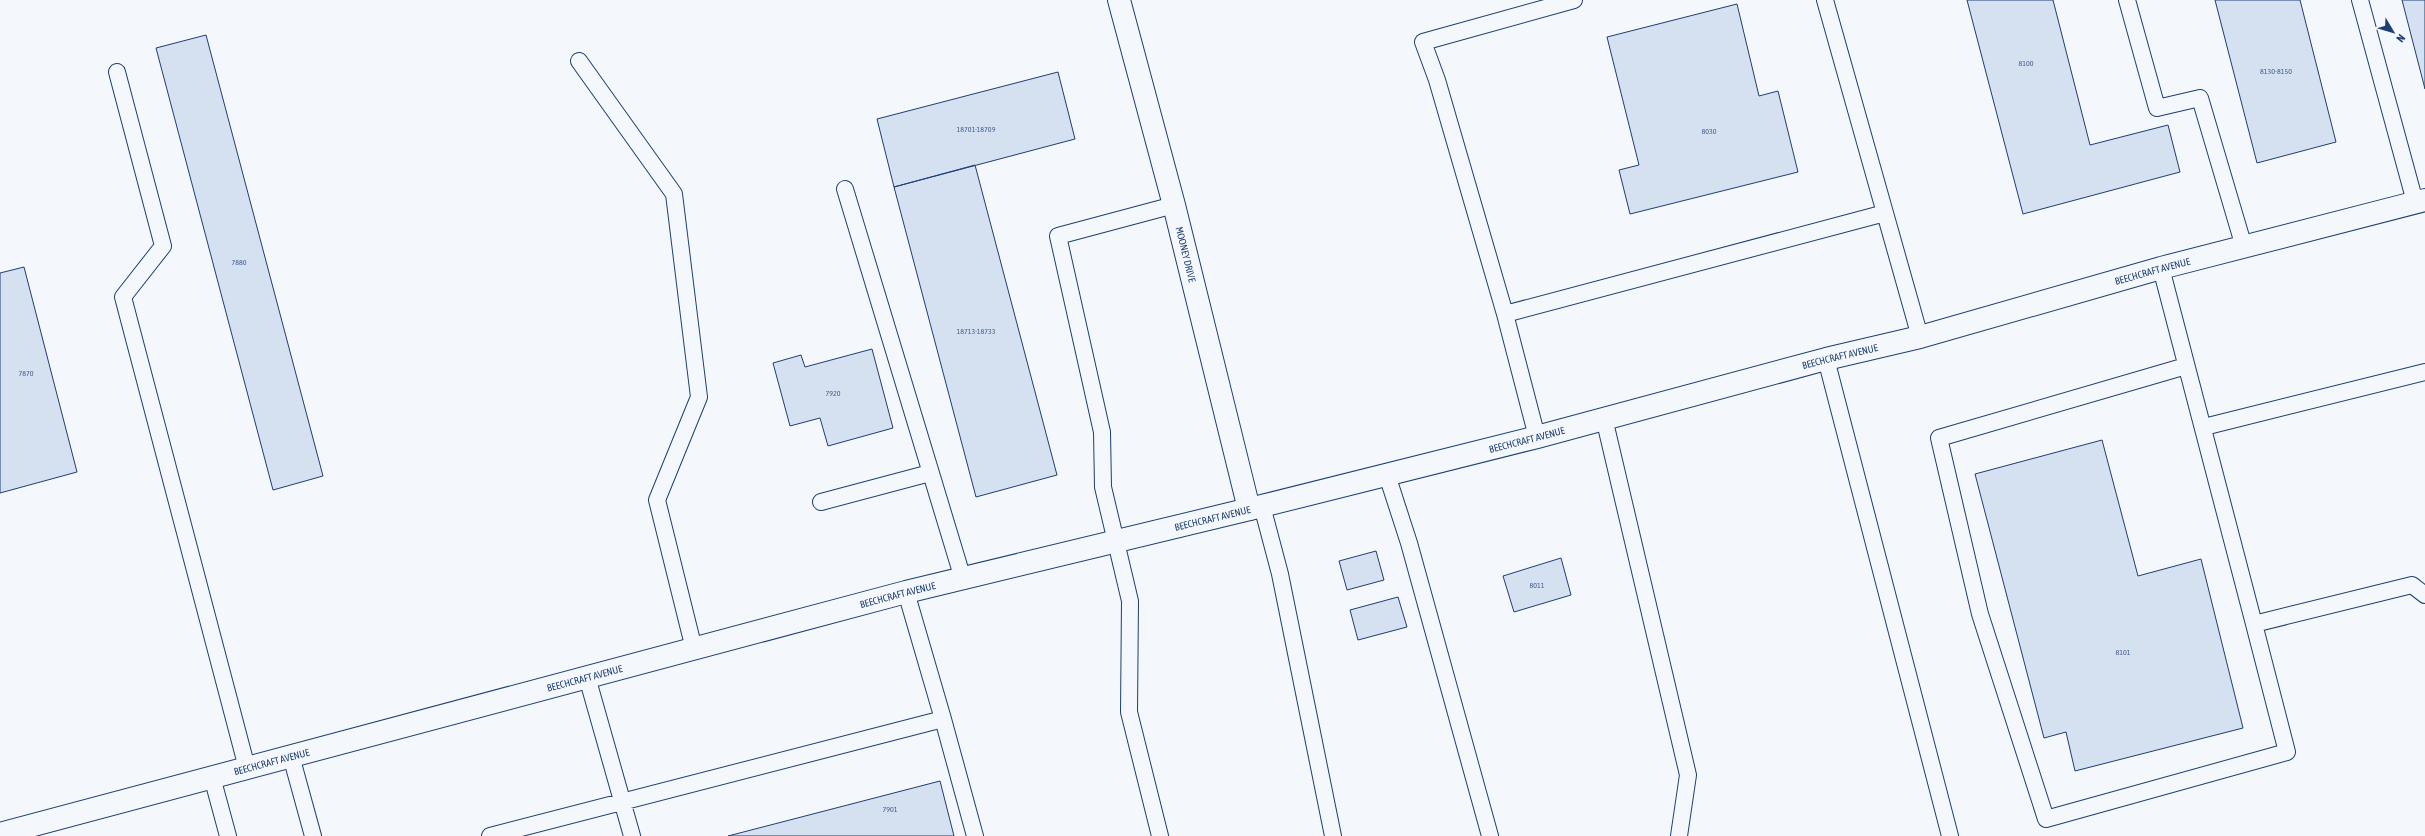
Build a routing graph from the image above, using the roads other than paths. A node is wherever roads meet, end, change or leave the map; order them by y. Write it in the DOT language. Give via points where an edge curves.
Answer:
graph roads {
  1 [pos="1119,0"];
  2 [pos="1574,0"];
  3 [pos="1825,0"];
  4 [pos="2127,0"];
  5 [pos="2360,0"];
  6 [pos="579,61"];
  7 [pos="116,72"];
  8 [pos="845,189"];
  9 [pos="2420,201"];
  10 [pos="1174,206"];
  11 [pos="1885,212"];
  12 [pos="2244,247"];
  13 [pos="2161,268"];
  14 [pos="1505,314"];
  15 [pos="1920,337"];
  16 [pos="1826,359"];
  17 [pos="2186,366"];
  18 [pos="2425,372"];
  19 [pos="1604,418"];
  20 [pos="2204,427"];
  21 [pos="1537,436"];
  22 [pos="930,473"];
  23 [pos="1387,475"];
  24 [pos="821,502"];
  25 [pos="1256,508"];
  26 [pos="1116,542"];
  27 [pos="963,579"];
  28 [pos="906,592"];
  29 [pos="2425,595"];
  30 [pos="2254,624"];
  31 [pos="694,649"];
  32 [pos="587,677"];
  33 [pos="943,720"];
  34 [pos="291,756"];
  35 [pos="247,768"];
  36 [pos="212,777"];
  37 [pos="622,801"];
  38 [pos="8,833"];
  39 [pos="228,836"];
  40 [pos="313,836"];
  41 [pos="490,836"];
  42 [pos="632,836"];
  43 [pos="974,836"];
  44 [pos="1160,836"];
  45 [pos="1333,836"];
  46 [pos="1490,836"];
  47 [pos="1678,836"];
  48 [pos="1950,836"];
  1 -- 10 [label="street, MOONEY DRIVE"];
  2 -- 14 [label="lane" via="1423,42 1438,80"];
  3 -- 11 [label="lane"];
  4 -- 12 [label="lane" via="2156,108 2200,98"];
  5 -- 9 [label="lane"];
  6 -- 31 [label="lane" via="674,194 699,397 657,500"];
  7 -- 35 [label="lane" via="163,246 123,297"];
  8 -- 22 [label="lane"];
  9 -- 12 [label="street, BEECHCRAFT AVENUE"];
  10 -- 25 [label="street, MOONEY DRIVE"];
  10 -- 26 [label="lane" via="1058,236 1102,432 1103,487"];
  11 -- 14 [label="lane"];
  11 -- 15 [label="lane"];
  12 -- 13 [label="street, BEECHCRAFT AVENUE"];
  13 -- 15 [label="street, BEECHCRAFT AVENUE"];
  13 -- 17 [label="lane"];
  14 -- 21 [label="lane"];
  15 -- 16 [label="street, BEECHCRAFT AVENUE"];
  16 -- 19 [label="street, BEECHCRAFT AVENUE"];
  16 -- 48 [label="lane"];
  17 -- 20 [label="lane"];
  17 -- 30 [label="lane" via="1939,438 1980,614 2046,819 2287,752"];
  18 -- 20 [label="lane"];
  19 -- 21 [label="street, BEECHCRAFT AVENUE"];
  19 -- 47 [label="lane" via="1688,775"];
  20 -- 30 [label="lane"];
  21 -- 23 [label="street, BEECHCRAFT AVENUE"];
  22 -- 24 [label="lane"];
  22 -- 27 [label="lane"];
  23 -- 25 [label="street, BEECHCRAFT AVENUE"];
  23 -- 46 [label="lane" via="1411,551"];
  25 -- 26 [label="street, BEECHCRAFT AVENUE"];
  25 -- 45 [label="lane" via="1280,574"];
  26 -- 27 [label="street, BEECHCRAFT AVENUE"];
  26 -- 44 [label="lane" via="1130,601 1130,712"];
  27 -- 28 [label="street, BEECHCRAFT AVENUE"];
  28 -- 31 [label="street, BEECHCRAFT AVENUE"];
  28 -- 33 [label="lane"];
  29 -- 30 [label="lane" via="2412,585"];
  31 -- 32 [label="street, BEECHCRAFT AVENUE"];
  32 -- 34 [label="street, BEECHCRAFT AVENUE"];
  32 -- 37 [label="lane"];
  33 -- 37 [label="lane"];
  33 -- 43 [label="lane"];
  34 -- 35 [label="street, BEECHCRAFT AVENUE"];
  34 -- 40 [label="lane"];
  35 -- 36 [label="street, BEECHCRAFT AVENUE"];
  36 -- 38 [label="street, BEECHCRAFT AVENUE"];
  36 -- 39 [label="lane"];
  37 -- 41 [label="lane"];
  37 -- 42 [label="lane"];
}
